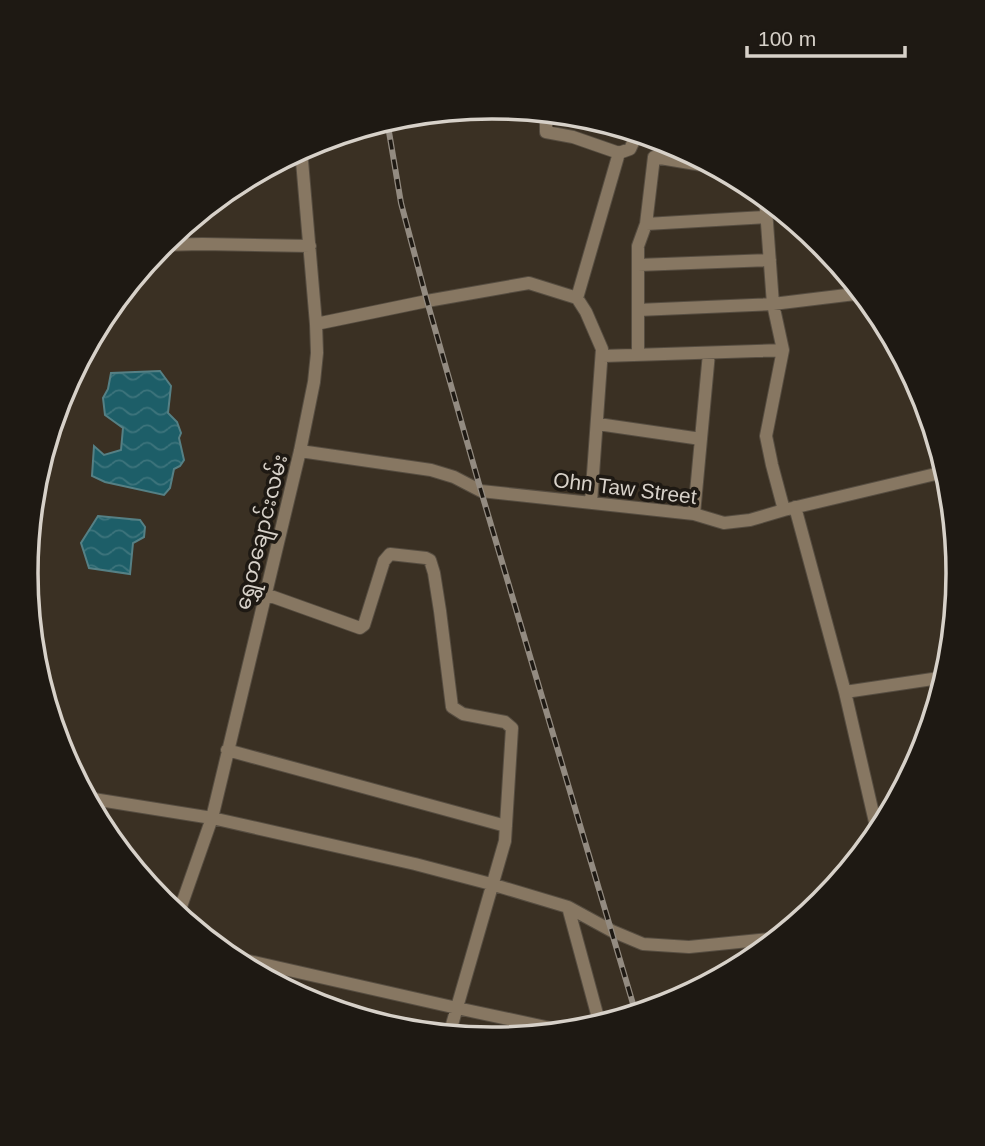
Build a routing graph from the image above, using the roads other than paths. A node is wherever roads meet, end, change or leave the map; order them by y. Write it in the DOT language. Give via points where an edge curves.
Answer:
graph roads {
  1 [pos="546,122"];
  2 [pos="631,141"];
  3 [pos="624,151"];
  4 [pos="653,157"];
  5 [pos="302,161"];
  6 [pos="684,162"];
  7 [pos="766,211"];
  8 [pos="766,217"];
  9 [pos="646,225"];
  10 [pos="179,245"];
  11 [pos="310,246"];
  12 [pos="770,260"];
  13 [pos="638,265"];
  14 [pos="850,294"];
  15 [pos="577,298"];
  16 [pos="773,304"];
  17 [pos="638,310"];
  18 [pos="316,324"];
  19 [pos="783,351"];
  20 [pos="709,353"];
  21 [pos="638,355"];
  22 [pos="603,356"];
  23 [pos="598,424"];
  24 [pos="701,439"];
  25 [pos="300,451"];
  26 [pos="936,474"];
  27 [pos="591,502"];
  28 [pos="790,509"];
  29 [pos="694,514"];
  30 [pos="265,594"];
  31 [pos="934,679"];
  32 [pos="845,692"];
  33 [pos="227,750"];
  34 [pos="99,800"];
  35 [pos="212,818"];
  36 [pos="874,818"];
  37 [pos="506,826"];
  38 [pos="491,884"];
  39 [pos="182,904"];
  40 [pos="568,907"];
  41 [pos="760,939"];
  42 [pos="262,964"];
  43 [pos="457,1008"];
  44 [pos="597,1015"];
  45 [pos="452,1025"];
  46 [pos="535,1025"];
  1 -- 3 [label="street" via="546,132"];
  2 -- 3 [label="street"];
  3 -- 4 [label="street"];
  3 -- 15 [label="street"];
  4 -- 6 [label="street"];
  4 -- 9 [label="street"];
  5 -- 11 [label="street, ရွှေတချောင်းလမ်း"];
  7 -- 8 [label="street"];
  8 -- 9 [label="street"];
  8 -- 12 [label="street"];
  9 -- 13 [label="street" via="638,246"];
  10 -- 11 [label="street"];
  11 -- 18 [label="street, ရွှေတချောင်းလမ်း"];
  12 -- 13 [label="street"];
  12 -- 16 [label="street"];
  13 -- 17 [label="street"];
  14 -- 16 [label="street"];
  15 -- 18 [label="street" via="530,283"];
  15 -- 22 [label="street"];
  16 -- 17 [label="street"];
  16 -- 19 [label="street"];
  17 -- 21 [label="street"];
  18 -- 25 [label="street, ရွှေတချောင်းလမ်း" via="314,382"];
  19 -- 20 [label="street"];
  19 -- 28 [label="street" via="766,436"];
  20 -- 21 [label="street"];
  20 -- 24 [label="street"];
  21 -- 22 [label="street"];
  22 -- 23 [label="street"];
  23 -- 24 [label="street"];
  23 -- 27 [label="street"];
  24 -- 29 [label="street"];
  25 -- 27 [label="street, Ohn Taw Street" via="431,470 481,491"];
  25 -- 30 [label="street, ရွှေတချောင်းလမ်း"];
  26 -- 28 [label="street, Ohn Taw Street"];
  27 -- 29 [label="street, Ohn Taw Street"];
  28 -- 29 [label="street, Ohn Taw Street" via="724,523"];
  28 -- 32 [label="street"];
  30 -- 33 [label="street, ရွှေတချောင်းလမ်း"];
  30 -- 37 [label="street" via="360,628 390,554 430,561 452,707 512,728"];
  31 -- 32 [label="street"];
  32 -- 36 [label="street"];
  33 -- 35 [label="street, ရွှေတချောင်းလမ်း"];
  33 -- 37 [label="street"];
  34 -- 35 [label="street"];
  35 -- 38 [label="street"];
  35 -- 39 [label="street, ရွှေတချောင်းလမ်း"];
  37 -- 38 [label="street"];
  38 -- 40 [label="street"];
  38 -- 43 [label="street"];
  40 -- 41 [label="street" via="643,944 689,947"];
  40 -- 44 [label="street"];
  42 -- 43 [label="street"];
  43 -- 45 [label="street"];
  43 -- 46 [label="street"];
}
